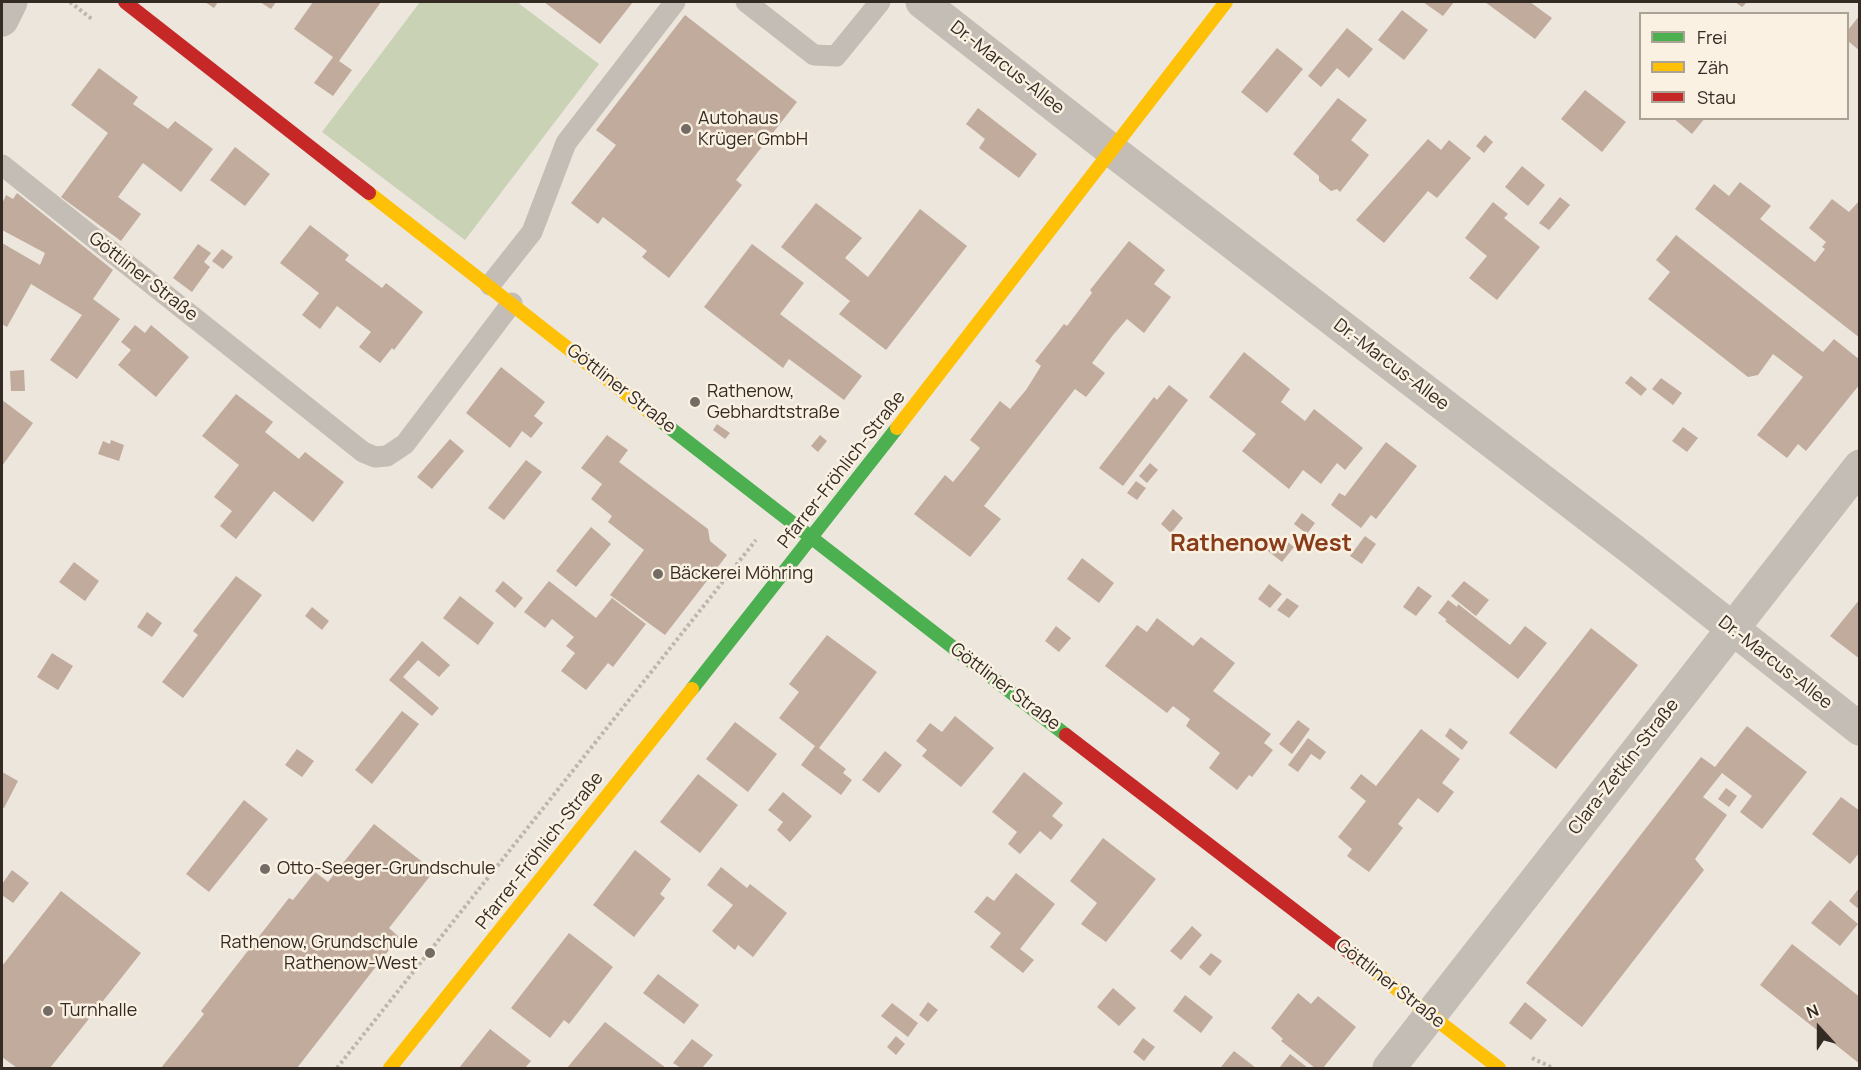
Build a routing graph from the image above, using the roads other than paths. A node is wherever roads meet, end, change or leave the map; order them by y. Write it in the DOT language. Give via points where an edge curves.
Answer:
graph roads {
  1 [pos="11,2"];
  2 [pos="125,2"];
  3 [pos="675,2"];
  4 [pos="747,2"];
  5 [pos="880,2"];
  6 [pos="922,2"];
  7 [pos="1226,2"];
  8 [pos="2,20"];
  9 [pos="1110,149"];
  10 [pos="2,165"];
  11 [pos="490,285"];
  12 [pos="512,303"];
  13 [pos="1860,466"];
  14 [pos="811,539"];
  15 [pos="1731,629"];
  16 [pos="1860,729"];
  17 [pos="1430,1015"];
  18 [pos="390,1068"];
  19 [pos="1389,1068"];
  20 [pos="1499,1068"];
  1 -- 8 [label="street"];
  2 -- 11 [label="street, Göttliner Straße"];
  3 -- 11 [label="lane" via="566,143 532,232"];
  4 -- 5 [label="lane" via="814,54 836,56"];
  6 -- 9 [label="street, Dr.-Marcus-Allee"];
  7 -- 9 [label="street, Pfarrer-Fröhlich-Straße"];
  9 -- 14 [label="street, Pfarrer-Fröhlich-Straße"];
  9 -- 15 [label="street, Dr.-Marcus-Allee"];
  10 -- 12 [label="lane, Göttliner Straße" via="363,452 375,457 396,452 405,444"];
  11 -- 12 [label="street, Göttliner Straße"];
  12 -- 14 [label="street, Göttliner Straße"];
  13 -- 15 [label="street, Clara-Zetkin-Straße"];
  14 -- 17 [label="street, Göttliner Straße"];
  14 -- 18 [label="street, Pfarrer-Fröhlich-Straße"];
  15 -- 16 [label="street, Dr.-Marcus-Allee"];
  15 -- 17 [label="street, Clara-Zetkin-Straße"];
  17 -- 19 [label="street, Clara-Zetkin-Straße"];
  17 -- 20 [label="street, Göttliner Straße"];
}
